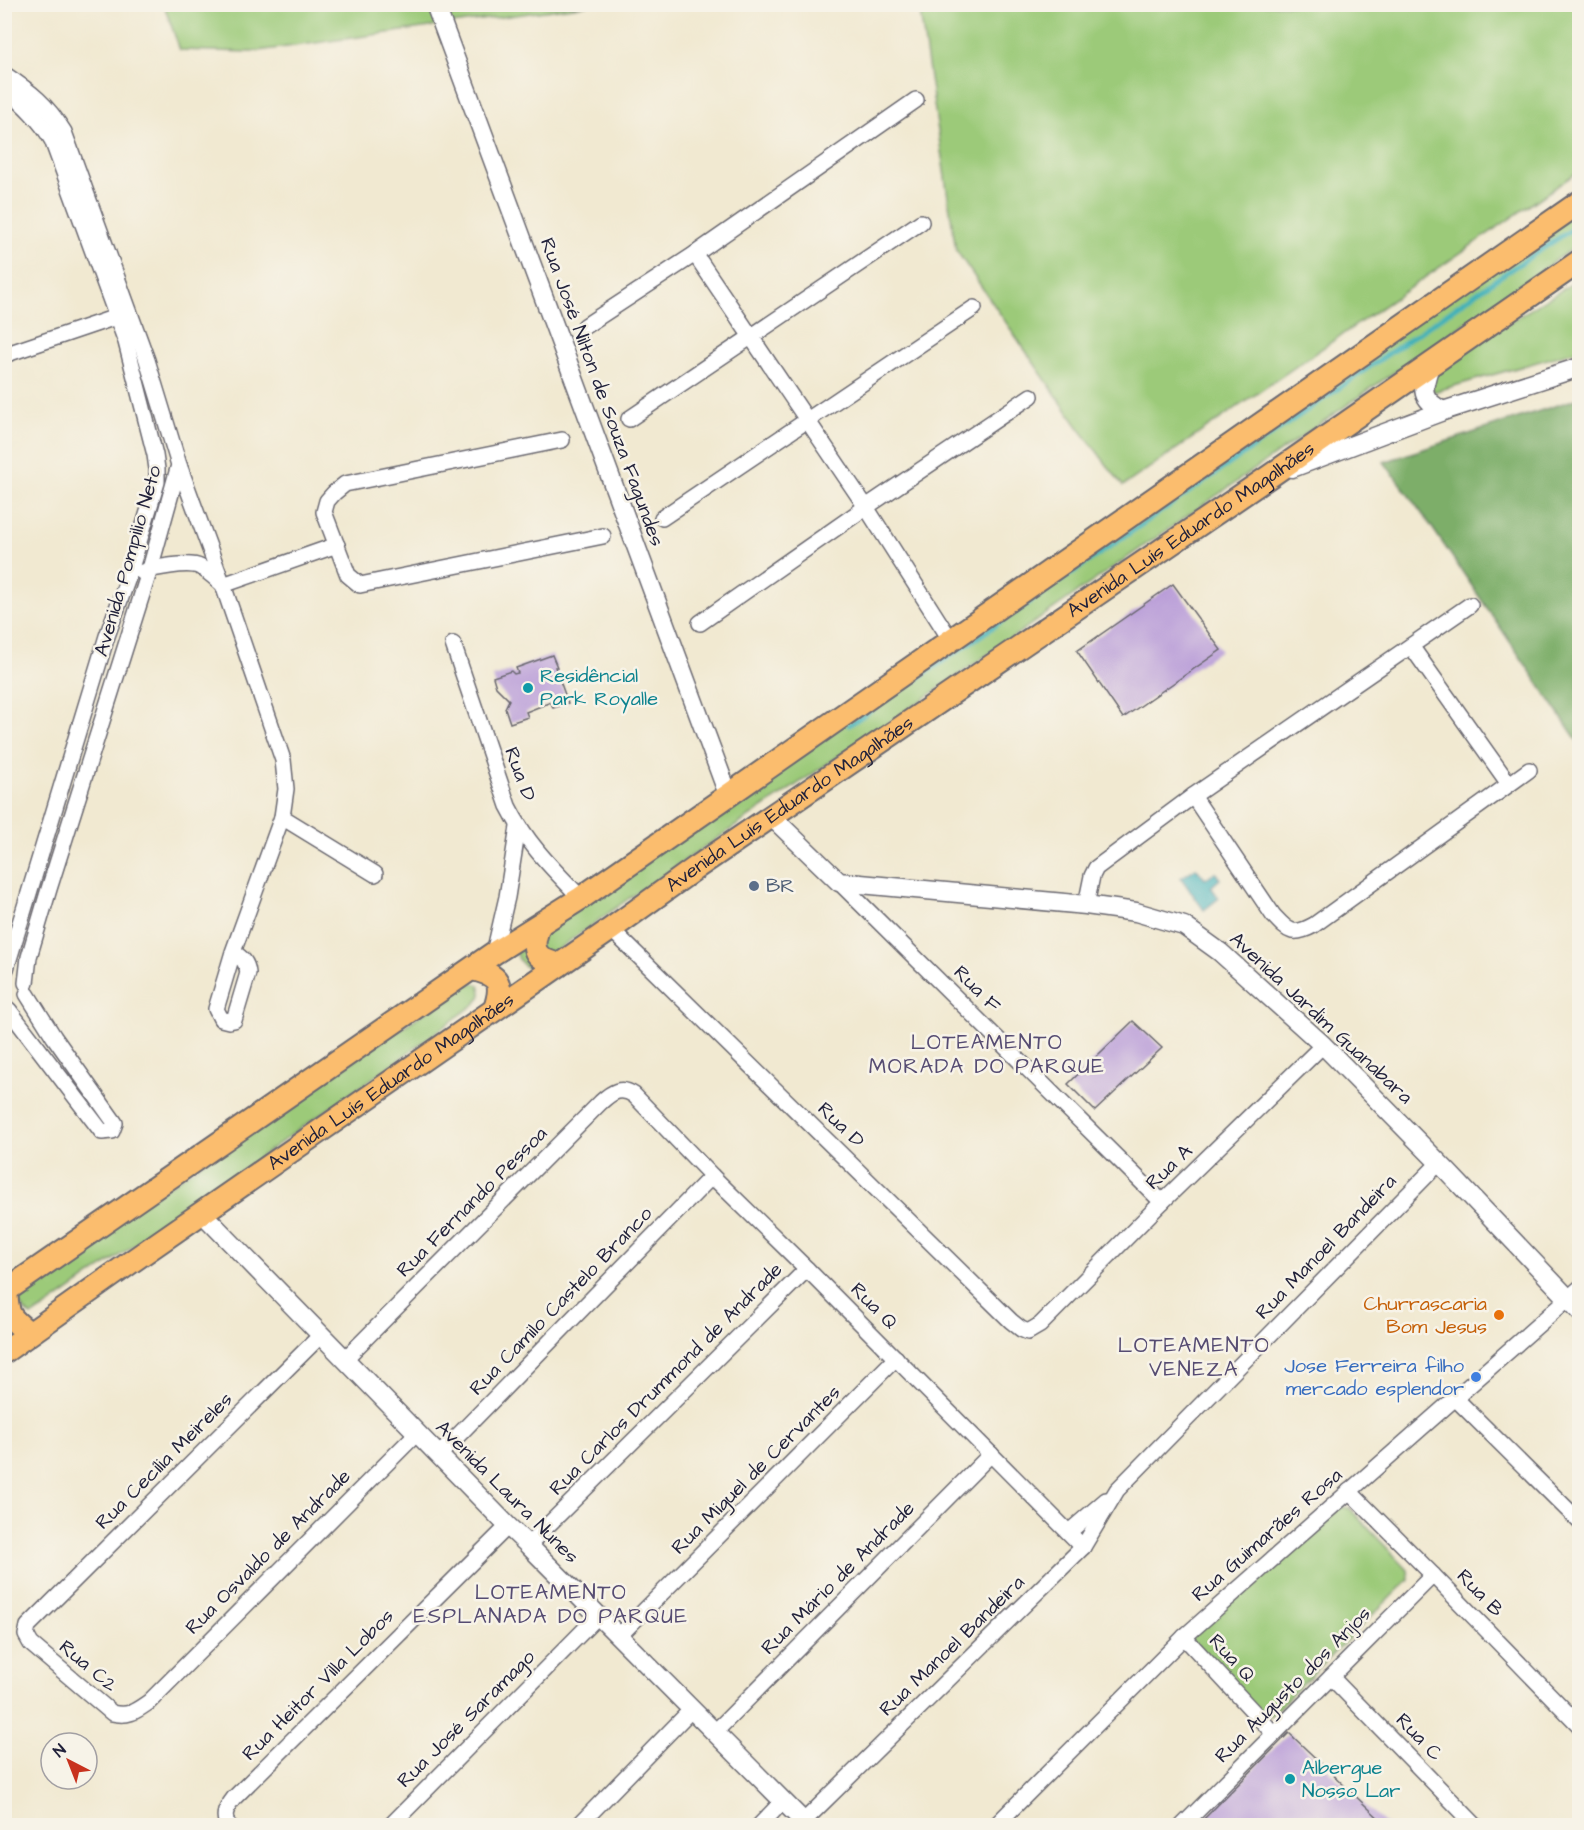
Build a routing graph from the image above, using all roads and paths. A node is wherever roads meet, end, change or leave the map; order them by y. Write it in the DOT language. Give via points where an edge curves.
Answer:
graph roads {
  1 [pos="435,4"];
  2 [pos="4,74"];
  3 [pos="4,87"];
  4 [pos="916,100"];
  5 [pos="1580,202"];
  6 [pos="921,222"];
  7 [pos="695,254"];
  8 [pos="1580,261"];
  9 [pos="975,308"];
  10 [pos="123,315"];
  11 [pos="585,326"];
  12 [pos="752,337"];
  13 [pos="4,355"];
  14 [pos="1430,365"];
  15 [pos="1580,368"];
  16 [pos="1031,396"];
  17 [pos="1443,411"];
  18 [pos="629,419"];
  19 [pos="808,419"];
  20 [pos="562,440"];
  21 [pos="179,465"];
  22 [pos="1270,476"];
  23 [pos="866,507"];
  24 [pos="662,518"];
  25 [pos="603,536"];
  26 [pos="337,545"];
  27 [pos="150,569"];
  28 [pos="128,578"];
  29 [pos="223,585"];
  30 [pos="1470,605"];
  31 [pos="700,623"];
  32 [pos="950,639"];
  33 [pos="453,644"];
  34 [pos="1411,646"];
  35 [pos="1529,770"];
  36 [pos="1509,784"];
  37 [pos="728,794"];
  38 [pos="1193,796"];
  39 [pos="771,816"];
  40 [pos="282,817"];
  41 [pos="518,827"];
  42 [pos="375,874"];
  43 [pos="839,882"];
  44 [pos="581,898"];
  45 [pos="1086,905"];
  46 [pos="539,926"];
  47 [pos="611,929"];
  48 [pos="233,952"];
  49 [pos="494,953"];
  50 [pos="559,965"];
  51 [pos="473,969"];
  52 [pos="5,970"];
  53 [pos="26,989"];
  54 [pos="7,1009"];
  55 [pos="495,1009"];
  56 [pos="1323,1045"];
  57 [pos="634,1095"];
  58 [pos="1439,1163"];
  59 [pos="712,1176"];
  60 [pos="1162,1202"];
  61 [pos="202,1213"];
  62 [pos="807,1269"];
  63 [pos="5,1291"];
  64 [pos="1575,1300"];
  65 [pos="1046,1320"];
  66 [pos="29,1333"];
  67 [pos="321,1335"];
  68 [pos="4,1352"];
  69 [pos="896,1358"];
  70 [pos="345,1359"];
  71 [pos="1455,1398"];
  72 [pos="417,1432"];
  73 [pos="991,1454"];
  74 [pos="439,1455"];
  75 [pos="1118,1490"];
  76 [pos="1348,1491"];
  77 [pos="1580,1522"];
  78 [pos="508,1526"];
  79 [pos="1069,1532"];
  80 [pos="528,1545"];
  81 [pos="1083,1547"];
  82 [pos="1433,1575"];
  83 [pos="598,1616"];
  84 [pos="37,1617"];
  85 [pos="619,1636"];
  86 [pos="1184,1636"];
  87 [pos="1331,1677"];
  88 [pos="149,1702"];
  89 [pos="692,1709"];
  90 [pos="1580,1726"];
  91 [pos="716,1731"];
  92 [pos="1274,1734"];
  93 [pos="783,1801"];
  94 [pos="806,1823"];
  95 [pos="229,1826"];
  96 [pos="390,1826"];
  97 [pos="578,1826"];
  98 [pos="759,1826"];
  99 [pos="995,1826"];
  100 [pos="1182,1826"];
  101 [pos="1476,1826"];
  1 -- 37 [label="street, Rua José Nilton de Souza Fagundes"];
  2 -- 10 [label="street, Avenida Pompilio Neto" via="36,96 64,132"];
  3 -- 10 [label="street, Avenida Pompilio Neto" via="31,111 52,140"];
  4 -- 7 [label="street"];
  5 -- 32 [label="main road"];
  6 -- 12 [label="street"];
  7 -- 11 [label="street"];
  7 -- 12 [label="street"];
  8 -- 14 [label="main road, Avenida Luís Eduardo Magalhães"];
  9 -- 19 [label="street"];
  10 -- 13 [label="street"];
  10 -- 21 [label="street, Avenida Pompilio Neto" via="147,360"];
  10 -- 28 [label="street, Avenida Pompilio Neto" via="126,342 158,469"];
  12 -- 18 [label="street"];
  12 -- 19 [label="street"];
  14 -- 17 [label="street" via="1423,388 1425,398"];
  14 -- 22 [label="main road, Avenida Luís Eduardo Magalhães"];
  15 -- 17 [label="street"];
  16 -- 23 [label="street"];
  17 -- 22 [label="street"];
  19 -- 23 [label="street"];
  19 -- 24 [label="street"];
  20 -- 26 [label="street" via="345,484 327,501 324,513"];
  21 -- 27 [label="street, Avenida Pompilio Neto"];
  21 -- 29 [label="street"];
  22 -- 39 [label="main road, Avenida Luís Eduardo Magalhães"];
  23 -- 31 [label="street"];
  23 -- 32 [label="street"];
  25 -- 26 [label="street" via="360,585 348,575"];
  26 -- 29 [label="street"];
  27 -- 28 [label="street"];
  27 -- 29 [label="street" via="199,566"];
  27 -- 53 [label="street, Avenida Pompilio Neto" via="49,889 29,957"];
  28 -- 52 [label="street, Avenida Pompilio Neto"];
  29 -- 40 [label="street" via="283,760 286,789"];
  30 -- 34 [label="street"];
  32 -- 37 [label="main road"];
  33 -- 41 [label="street, Rua D"];
  34 -- 36 [label="street"];
  34 -- 38 [label="street"];
  35 -- 36 [label="street"];
  36 -- 38 [label="street" via="1301,932 1284,927 1273,915"];
  37 -- 44 [label="main road"];
  38 -- 45 [label="street" via="1096,868"];
  39 -- 43 [label="street"];
  39 -- 47 [label="main road, Avenida Luís Eduardo Magalhães"];
  40 -- 42 [label="street"];
  40 -- 48 [label="street"];
  41 -- 44 [label="street, Rua D"];
  41 -- 49 [label="street"];
  43 -- 45 [label="street, Avenida Jardim Guanabara"];
  43 -- 60 [label="street, Rua F"];
  44 -- 46 [label="main road"];
  45 -- 56 [label="street, Avenida Jardim Guanabara" via="1136,912 1184,926 1220,952"];
  46 -- 49 [label="main road"];
  46 -- 50 [label="main road" via="534,939 538,956"];
  47 -- 50 [label="main road, Avenida Luís Eduardo Magalhães"];
  47 -- 65 [label="street, Rua D" via="1021,1329 1028,1332"];
  49 -- 51 [label="main road"];
  50 -- 55 [label="main road, Avenida Luís Eduardo Magalhães"];
  51 -- 55 [label="main road" via="487,972 499,983"];
  51 -- 63 [label="main road"];
  52 -- 53 [label="street" via="22,976"];
  53 -- 54 [label="street" via="20,1005"];
  53 -- 54 [label="street" via="54,1037 115,1123 112,1131 102,1132"];
  55 -- 61 [label="main road, Avenida Luís Eduardo Magalhães"];
  56 -- 58 [label="street, Avenida Jardim Guanabara"];
  56 -- 60 [label="street, Rua A"];
  57 -- 59 [label="street, Rua Q"];
  57 -- 70 [label="street, Rua Fernando Pessoa" via="619,1090 601,1102"];
  58 -- 64 [label="street, Avenida Jardim Guanabara"];
  58 -- 75 [label="street, Rua Manoel Bandeira"];
  59 -- 62 [label="street, Rua Q"];
  59 -- 74 [label="street, Rua Camilo Castelo Branco"];
  60 -- 65 [label="street, Rua A"];
  61 -- 66 [label="main road, Avenida Luís Eduardo Magalhães"];
  61 -- 67 [label="street, Avenida Laura Nunes"];
  62 -- 69 [label="street, Rua Q"];
  62 -- 80 [label="street, Rua Carlos Drummond de Andrade"];
  63 -- 66 [label="main road" via="11,1318"];
  64 -- 71 [label="street, Rua Guimarães Rosa"];
  66 -- 68 [label="main road, Avenida Luís Eduardo Magalhães"];
  67 -- 70 [label="street, Avenida Laura Nunes"];
  67 -- 84 [label="street, Rua Cecília Meireles"];
  69 -- 73 [label="street, Rua Q"];
  69 -- 85 [label="street, Rua Miguel de Cervantes"];
  70 -- 72 [label="street, Avenida Laura Nunes"];
  71 -- 76 [label="street, Rua Guimarães Rosa"];
  71 -- 77 [label="street"];
  72 -- 74 [label="street, Avenida Laura Nunes"];
  72 -- 88 [label="street, Rua Osvaldo de Andrade"];
  73 -- 79 [label="street, Rua Q"];
  73 -- 91 [label="street, Rua Mário de Andrade"];
  74 -- 78 [label="street, Avenida Laura Nunes"];
  75 -- 79 [label="street, Rua Manoel Bandeira"];
  75 -- 81 [label="street, Rua Manoel Bandeira"];
  76 -- 82 [label="street, Rua B"];
  76 -- 86 [label="street, Rua Guimarães Rosa"];
  78 -- 80 [label="street, Avenida Laura Nunes"];
  78 -- 95 [label="street, Rua Heitor Villa Lobos" via="234,1798 225,1813"];
  79 -- 81 [label="street, Rua Q"];
  80 -- 83 [label="street, Avenida Laura Nunes"];
  81 -- 94 [label="street, Rua Manoel Bandeira"];
  82 -- 87 [label="street, Rua Augusto dos Anjos"];
  82 -- 90 [label="street, Rua B"];
  83 -- 85 [label="street, Avenida Laura Nunes"];
  83 -- 96 [label="street, Rua José Saramago"];
  84 -- 88 [label="street, Rua C2" via="28,1626 26,1635 31,1644 112,1713 123,1716"];
  85 -- 89 [label="street, Avenida Laura Nunes"];
  86 -- 92 [label="street, Rua Q"];
  86 -- 99 [label="street, Rua Guimarães Rosa"];
  87 -- 92 [label="street, Rua Augusto dos Anjos"];
  87 -- 101 [label="street, Rua C"];
  89 -- 91 [label="street, Avenida Laura Nunes"];
  89 -- 97 [label="street"];
  91 -- 93 [label="street, Avenida Laura Nunes"];
  92 -- 100 [label="street, Rua Augusto dos Anjos"];
  93 -- 94 [label="street, Avenida Laura Nunes"];
  93 -- 98 [label="street"];
}
